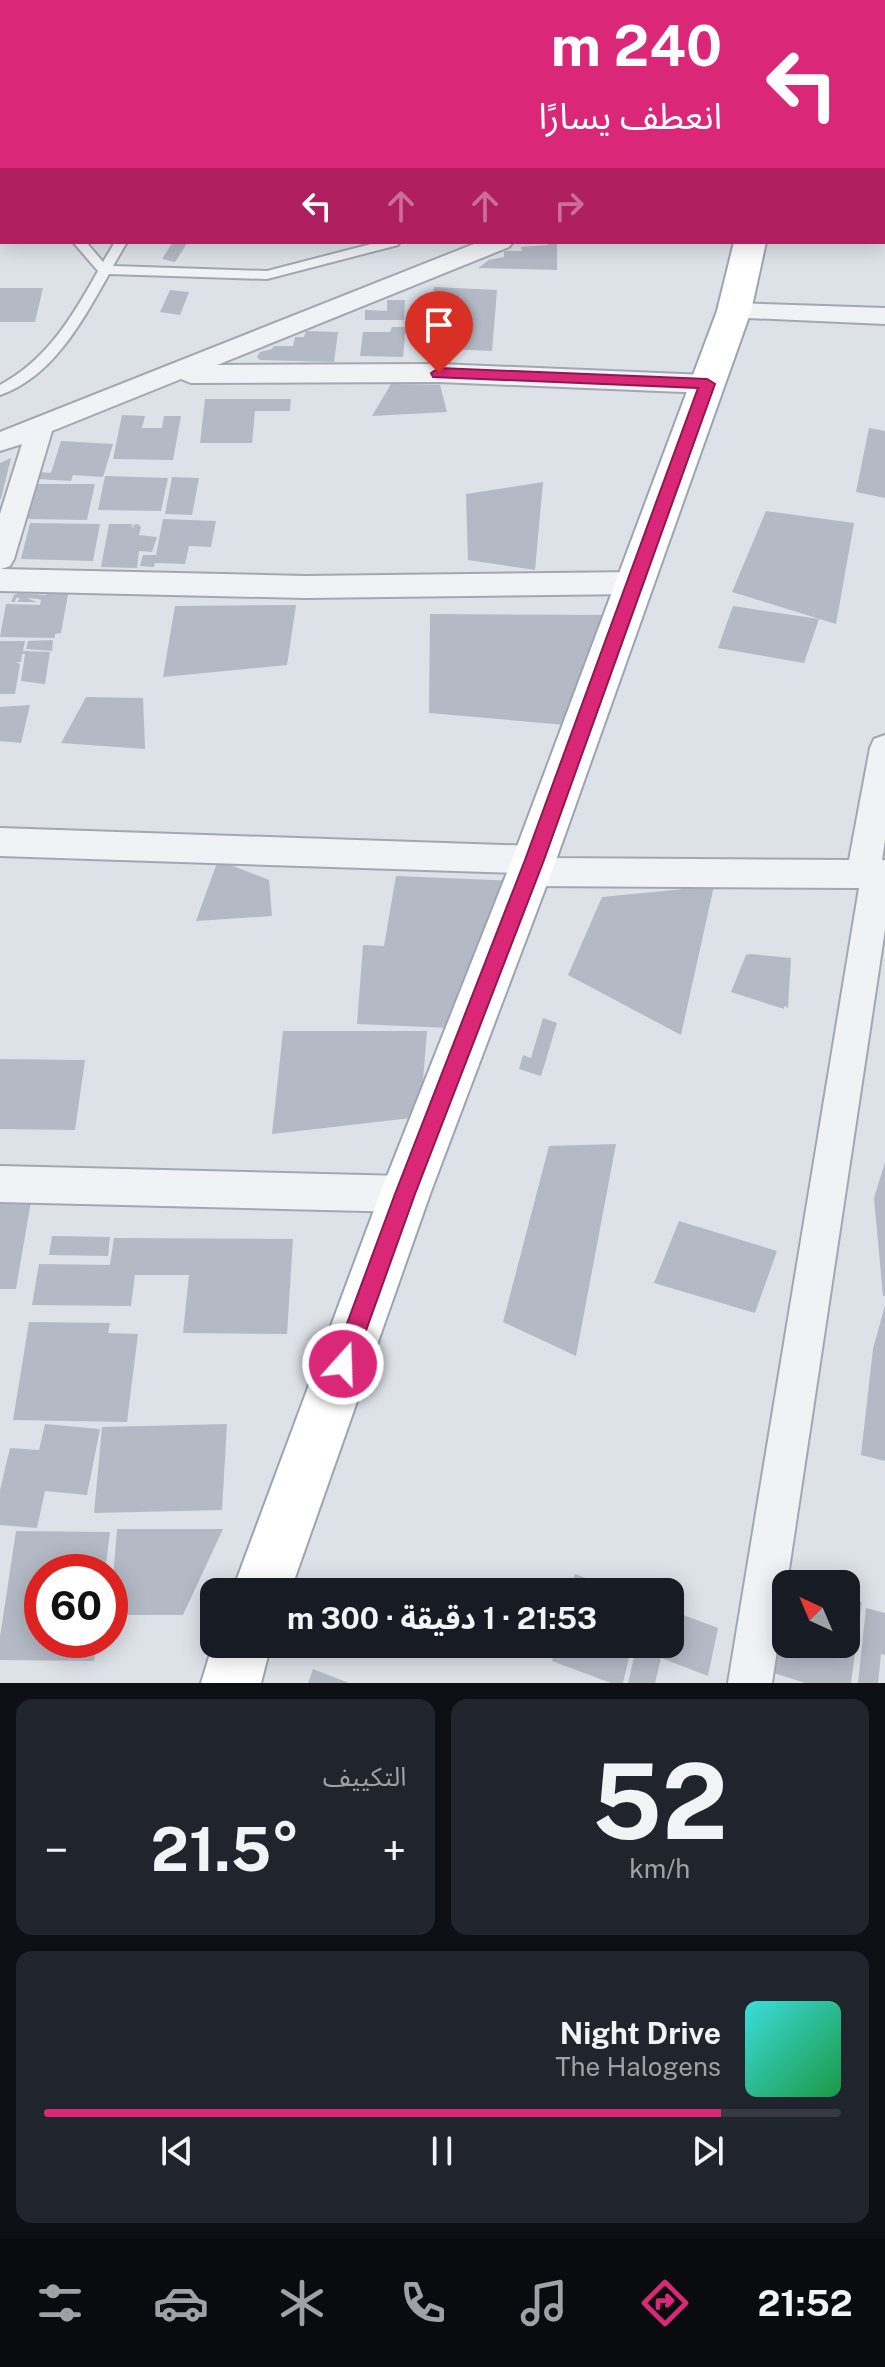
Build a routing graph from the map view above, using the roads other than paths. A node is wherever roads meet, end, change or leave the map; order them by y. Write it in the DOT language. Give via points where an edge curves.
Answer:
graph roads {
  1 [pos="81,244"];
  2 [pos="120,244"];
  3 [pos="386,244"];
  4 [pos="496,244"];
  5 [pos="750,244"];
  6 [pos="104,270"];
  7 [pos="734,311"];
  8 [pos="885,316"];
  9 [pos="174,375"];
  10 [pos="707,384"];
  11 [pos="0,391"];
  12 [pos="41,425"];
  13 [pos="0,442"];
  14 [pos="0,559"];
  15 [pos="0,580"];
  16 [pos="635,583"];
  17 [pos="885,748"];
  18 [pos="0,842"];
  19 [pos="532,866"];
  20 [pos="875,875"];
  21 [pos="0,1184"];
  22 [pos="405,1194"];
  23 [pos="266,1578"];
  24 [pos="750,1683"];
  1 -- 6 [label="lane"];
  2 -- 6 [label="lane"];
  3 -- 6 [label="lane" via="267,275"];
  4 -- 9 [label="street"];
  5 -- 7 [label="main road"];
  6 -- 11 [label="lane" via="61,341 39,366"];
  7 -- 8 [label="street"];
  7 -- 10 [label="main road"];
  9 -- 10 [label="street" via="439,373"];
  9 -- 12 [label="street"];
  10 -- 16 [label="main road"];
  12 -- 13 [label="street"];
  12 -- 14 [label="street"];
  15 -- 16 [label="street" via="305,587"];
  16 -- 19 [label="main road"];
  17 -- 20 [label="street"];
  18 -- 19 [label="street"];
  19 -- 20 [label="street"];
  19 -- 22 [label="main road"];
  20 -- 24 [label="street"];
  21 -- 22 [label="street"];
  22 -- 23 [label="main road"];
}
